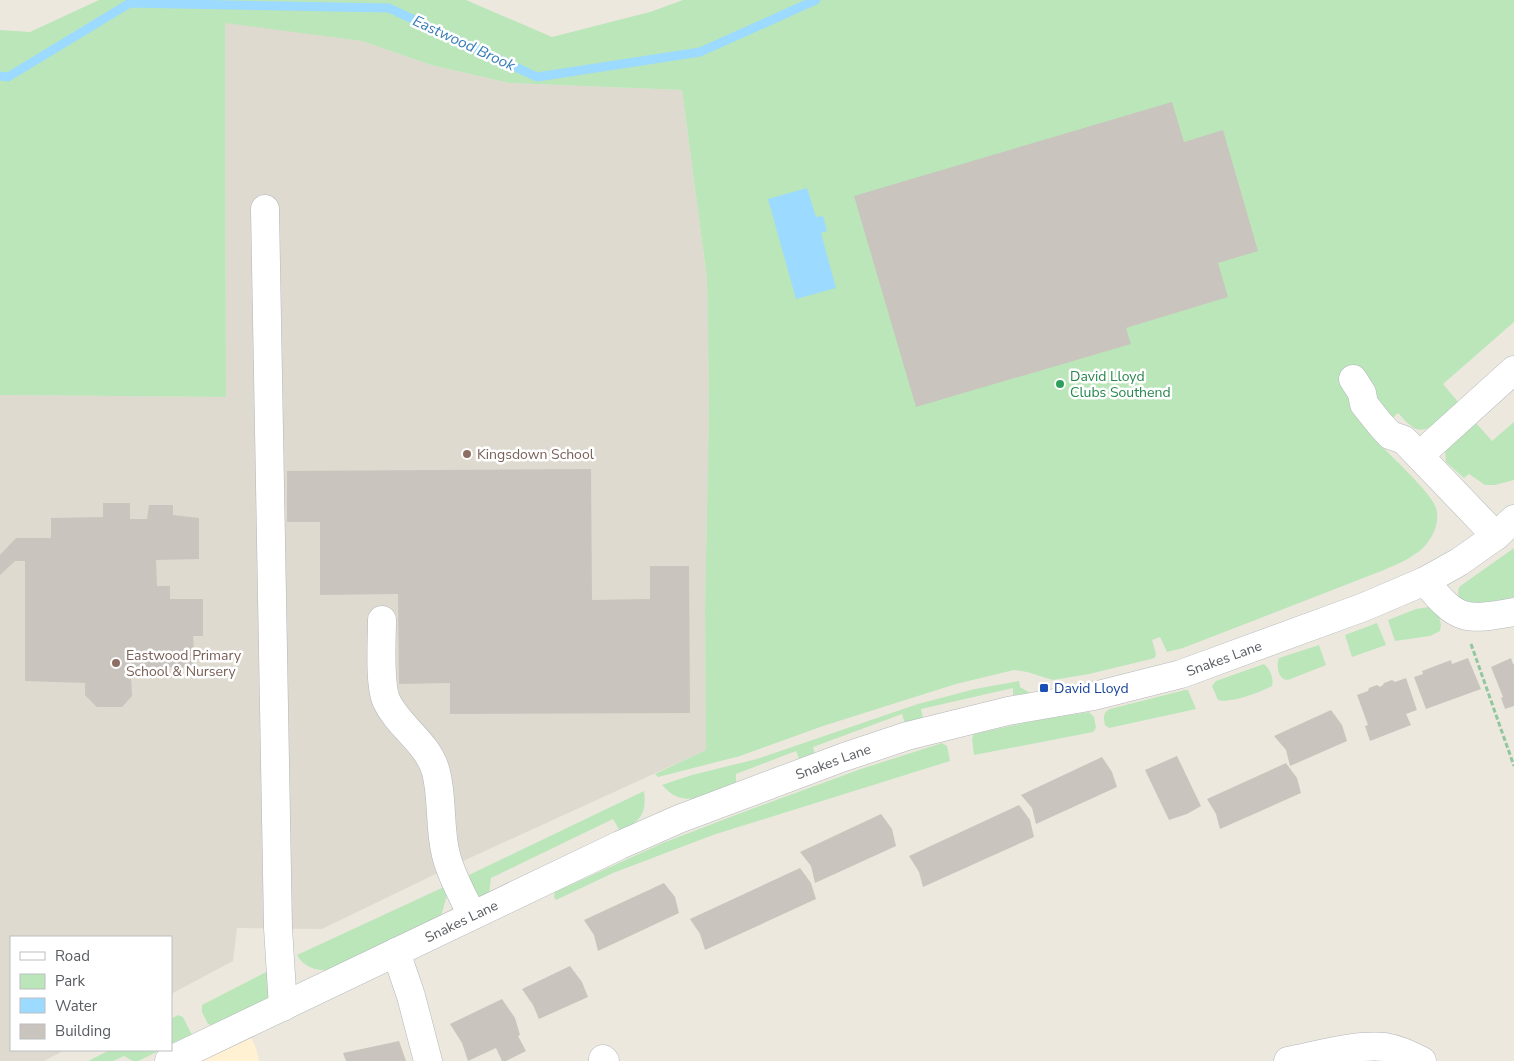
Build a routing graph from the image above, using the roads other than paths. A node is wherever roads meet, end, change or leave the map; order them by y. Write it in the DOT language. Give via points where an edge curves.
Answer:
graph roads {
  1 [pos="265,209"];
  2 [pos="1514,370"];
  3 [pos="1357,386"];
  4 [pos="1412,448"];
  5 [pos="1505,527"];
  6 [pos="1425,581"];
  7 [pos="1514,612"];
  8 [pos="382,620"];
  9 [pos="472,915"];
  10 [pos="396,952"];
  11 [pos="283,1006"];
  12 [pos="169,1061"];
  13 [pos="428,1061"];
  14 [pos="1288,1061"];
  15 [pos="1422,1061"];
  1 -- 11 [label="street" via="278,918"];
  2 -- 4 [label="street"];
  3 -- 4 [label="street" via="1364,404 1390,435"];
  4 -- 5 [label="street"];
  5 -- 6 [label="street, Snakes Lane" via="1459,562"];
  6 -- 7 [label="street" via="1449,608 1461,615 1484,617"];
  6 -- 9 [label="street, Snakes Lane" via="1364,607 1181,674 1094,696 958,723 844,757 679,819"];
  8 -- 9 [label="street" via="384,693 391,709 433,762 446,854"];
  9 -- 10 [label="street, Snakes Lane"];
  10 -- 11 [label="street, Snakes Lane"];
  10 -- 13 [label="street"];
  11 -- 12 [label="street, Snakes Lane"];
  14 -- 15 [label="street" via="1369,1047 1402,1051"];
}
